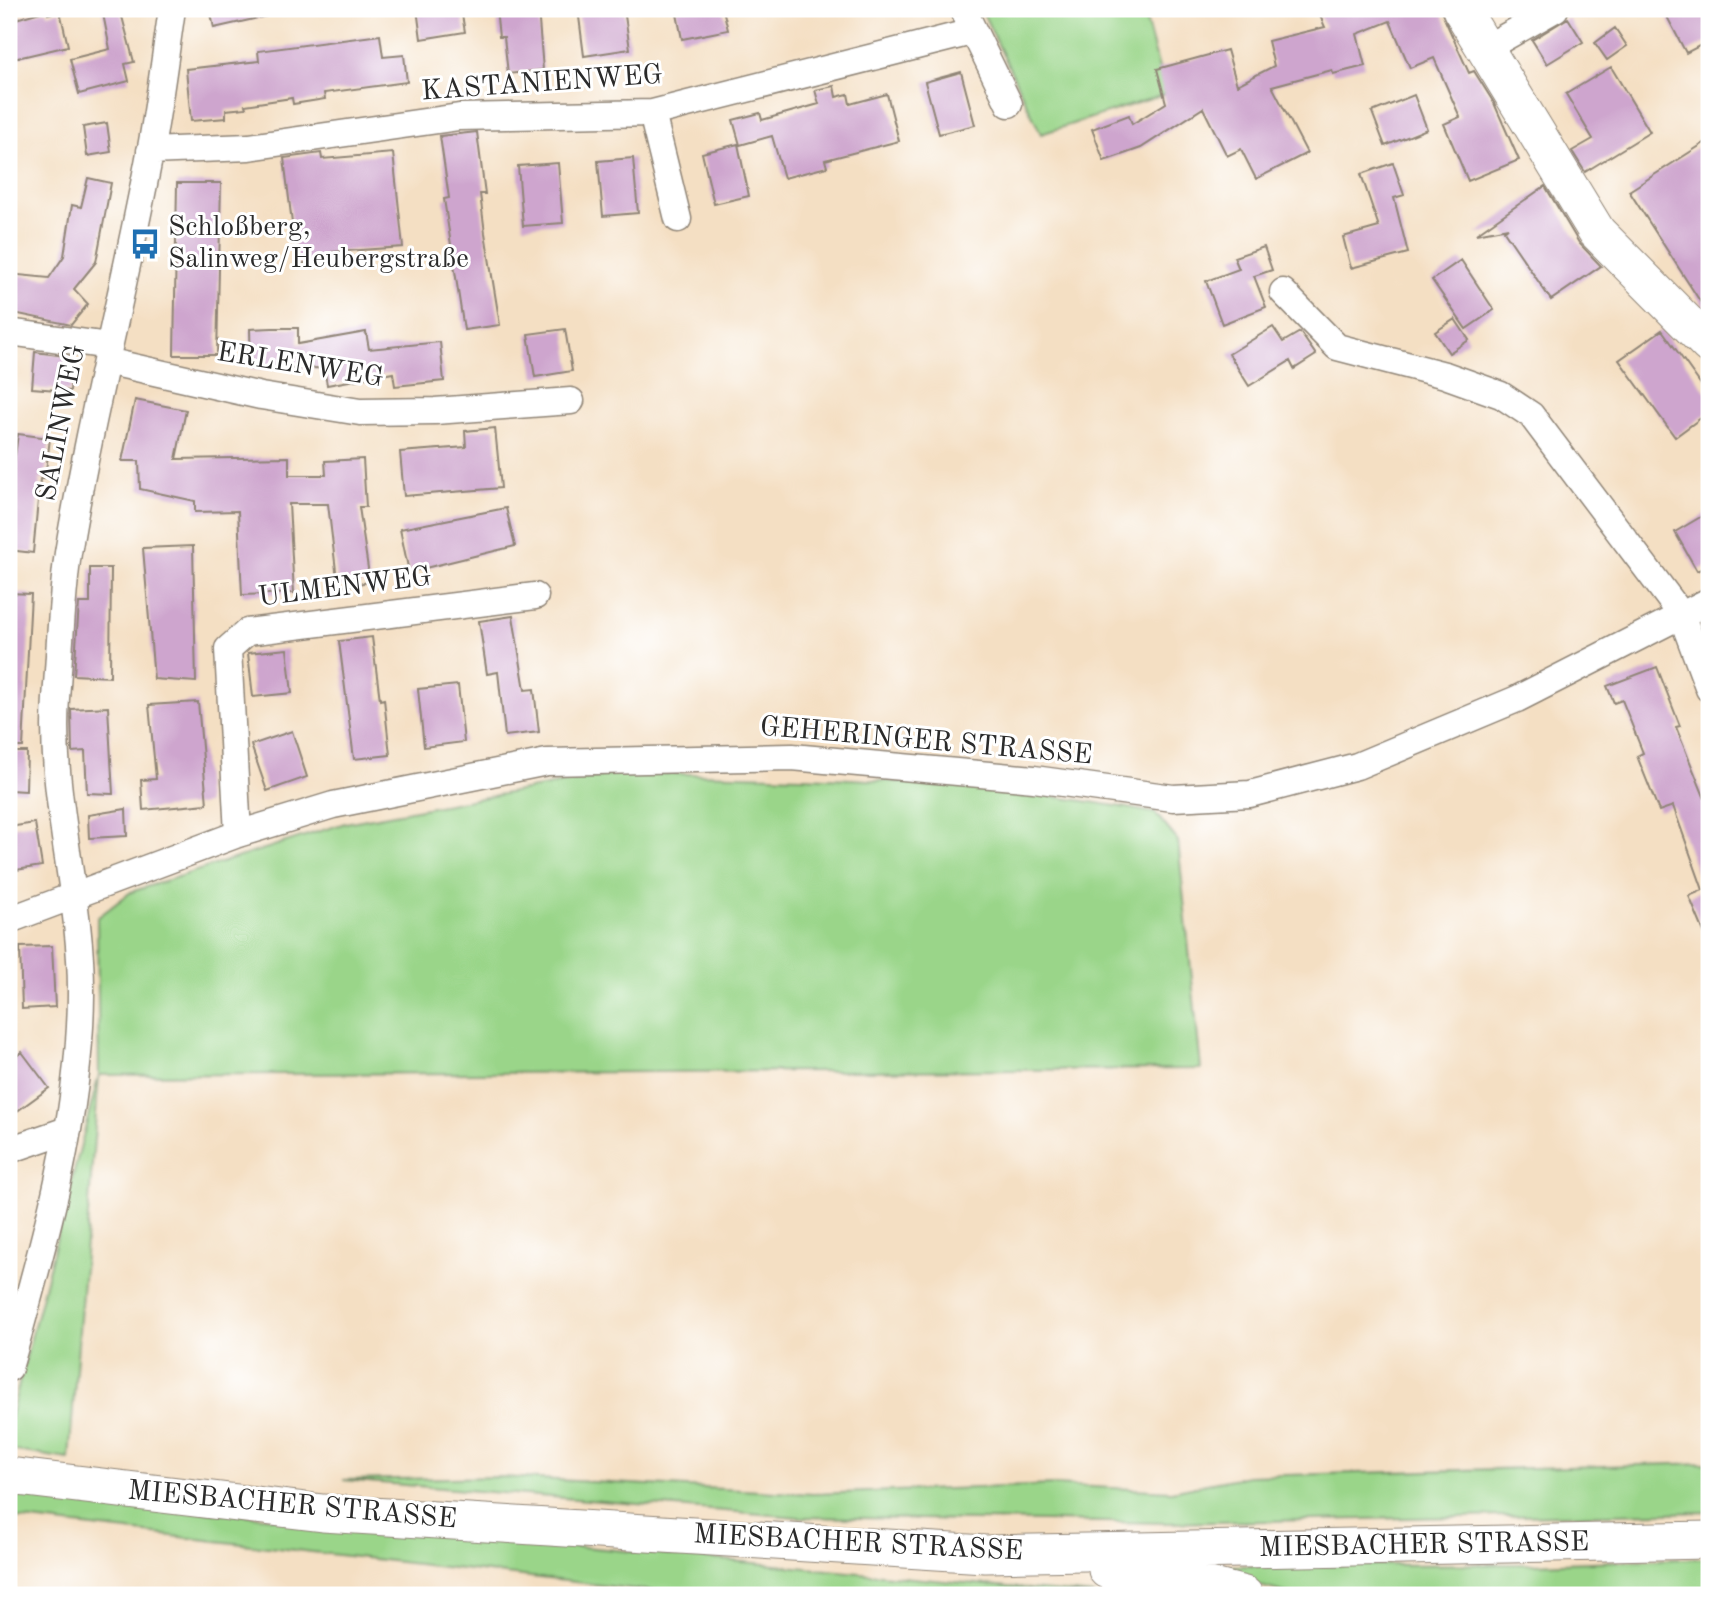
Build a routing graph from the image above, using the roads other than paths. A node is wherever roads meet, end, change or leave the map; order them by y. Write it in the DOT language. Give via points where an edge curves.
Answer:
graph roads {
  1 [pos="172,9"];
  2 [pos="1461,9"];
  3 [pos="1555,9"];
  4 [pos="968,20"];
  5 [pos="1484,49"];
  6 [pos="1009,104"];
  7 [pos="652,113"];
  8 [pos="150,151"];
  9 [pos="678,219"];
  10 [pos="1283,292"];
  11 [pos="9,332"];
  12 [pos="1709,345"];
  13 [pos="107,354"];
  14 [pos="571,401"];
  15 [pos="535,596"];
  16 [pos="1709,600"];
  17 [pos="1681,614"];
  18 [pos="1709,689"];
  19 [pos="238,834"];
  20 [pos="74,895"];
  21 [pos="9,920"];
  22 [pos="68,1130"];
  23 [pos="9,1150"];
  24 [pos="9,1368"];
  25 [pos="9,1476"];
  26 [pos="1709,1541"];
  27 [pos="985,1554"];
  28 [pos="1244,1595"];
  1 -- 8 [label="street, SALINWEG"];
  2 -- 5 [label="main road"];
  3 -- 5 [label="street"];
  4 -- 6 [label="street"];
  4 -- 7 [label="street, KASTANIENWEG"];
  5 -- 12 [label="main road" via="1597,232"];
  7 -- 8 [label="street, KASTANIENWEG" via="459,117 249,147"];
  7 -- 9 [label="street"];
  8 -- 13 [label="street, SALINWEG"];
  10 -- 17 [label="street" via="1337,346 1445,375 1501,395 1531,415"];
  11 -- 13 [label="street, ERLENWEG"];
  13 -- 14 [label="street, ERLENWEG" via="261,396 360,412"];
  13 -- 20 [label="street, SALINWEG" via="68,556 56,701 55,770"];
  15 -- 19 [label="street, ULMENWEG" via="247,632 228,649"];
  16 -- 17 [label="street, GEHERINGER STRASSE"];
  17 -- 18 [label="street"];
  17 -- 19 [label="street, GEHERINGER STRASSE" via="1517,699 1394,751 1357,766 1250,794 1173,798 1034,779 792,757 569,760 333,805"];
  19 -- 20 [label="street, GEHERINGER STRASSE"];
  20 -- 21 [label="street, GEHERINGER STRASSE"];
  20 -- 22 [label="street, SALINWEG" via="81,993"];
  22 -- 23 [label="street"];
  22 -- 24 [label="street, SALINWEG"];
  25 -- 27 [label="main road, MIESBACHER STRASSE" via="323,1513"];
  26 -- 27 [label="main road, MIESBACHER STRASSE"];
  27 -- 28 [label="main road" via="1189,1581"];
}
